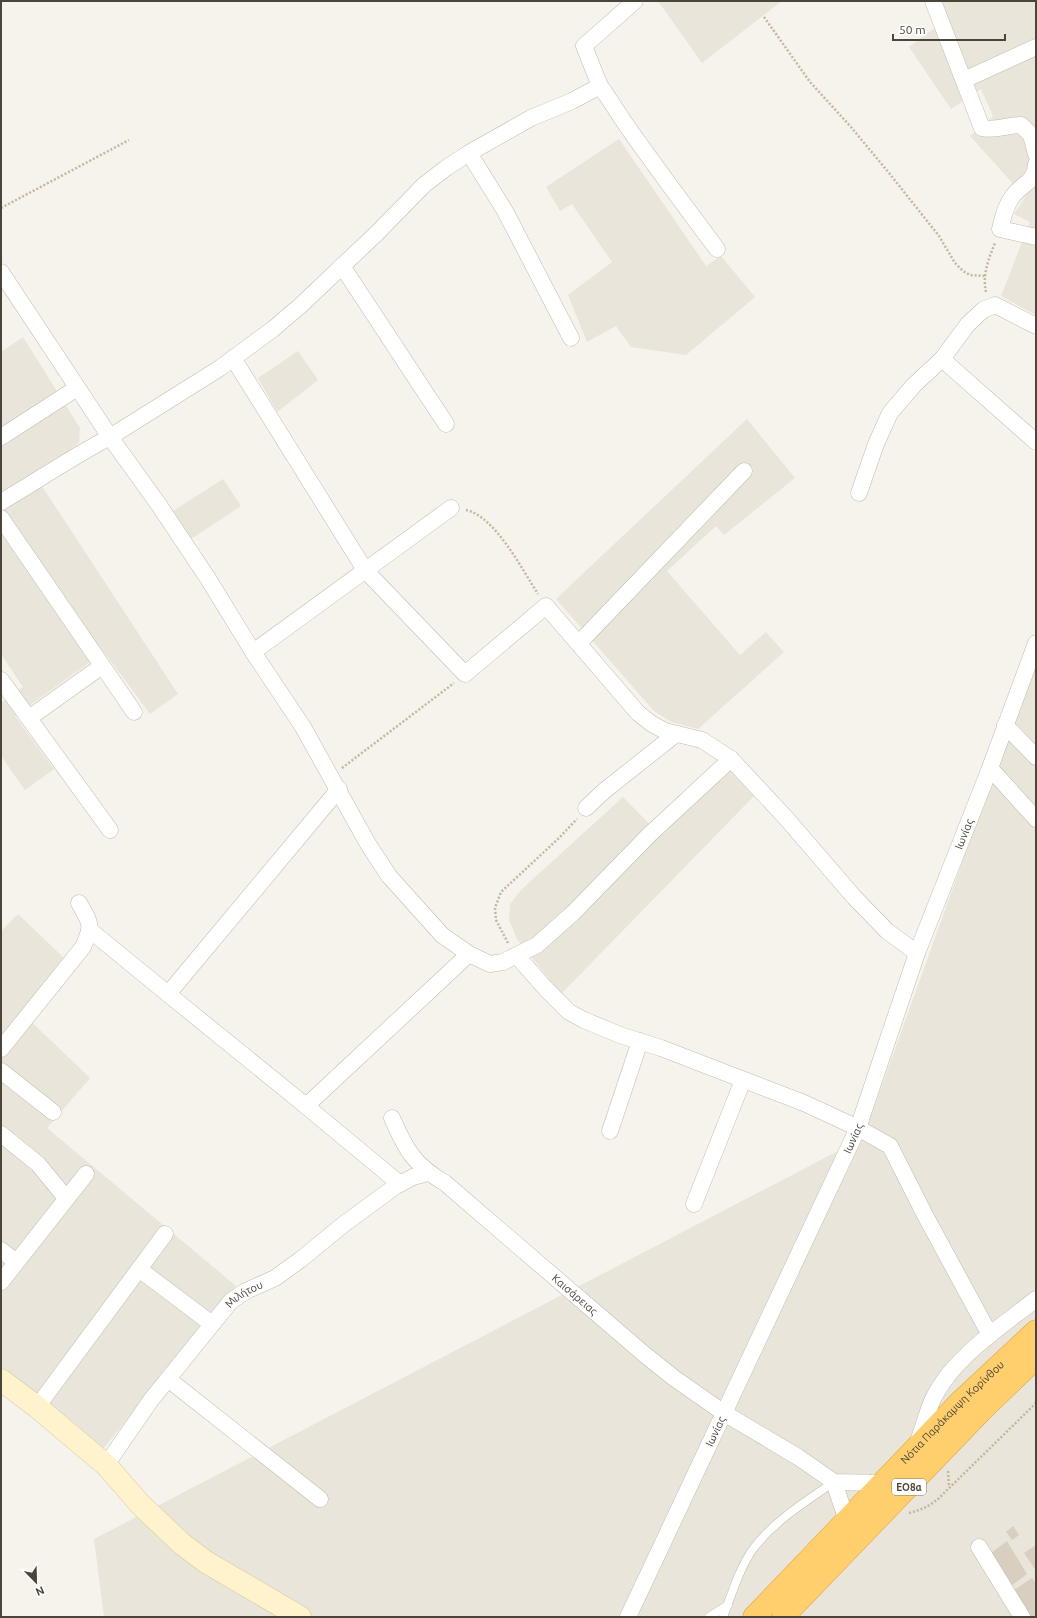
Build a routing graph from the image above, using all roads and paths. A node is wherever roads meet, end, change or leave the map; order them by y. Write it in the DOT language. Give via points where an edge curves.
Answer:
graph roads {
  1 [pos="635,1"];
  2 [pos="935,2"];
  3 [pos="764,17"];
  4 [pos="1036,47"];
  5 [pos="964,80"];
  6 [pos="600,86"];
  7 [pos="129,140"];
  8 [pos="469,153"];
  9 [pos="1036,154"];
  10 [pos="1036,164"];
  11 [pos="1,208"];
  12 [pos="1000,229"];
  13 [pos="1036,237"];
  14 [pos="717,248"];
  15 [pos="342,266"];
  16 [pos="1,272"];
  17 [pos="985,276"];
  18 [pos="991,307"];
  19 [pos="1036,326"];
  20 [pos="572,338"];
  21 [pos="233,358"];
  22 [pos="942,359"];
  23 [pos="77,388"];
  24 [pos="446,424"];
  25 [pos="1,437"];
  26 [pos="110,437"];
  27 [pos="1036,442"];
  28 [pos="744,471"];
  29 [pos="859,493"];
  30 [pos="1,502"];
  31 [pos="451,508"];
  32 [pos="1,518"];
  33 [pos="364,570"];
  34 [pos="546,606"];
  35 [pos="578,643"];
  36 [pos="1036,643"];
  37 [pos="253,652"];
  38 [pos="102,666"];
  39 [pos="465,674"];
  40 [pos="1,680"];
  41 [pos="134,712"];
  42 [pos="29,718"];
  43 [pos="1005,725"];
  44 [pos="676,734"];
  45 [pos="1036,757"];
  46 [pos="731,760"];
  47 [pos="990,768"];
  48 [pos="335,782"];
  49 [pos="586,808"];
  50 [pos="1036,819"];
  51 [pos="110,830"];
  52 [pos="79,903"];
  53 [pos="91,931"];
  54 [pos="917,953"];
  55 [pos="469,954"];
  56 [pos="517,956"];
  57 [pos="168,994"];
  58 [pos="640,1041"];
  59 [pos="1,1049"];
  60 [pos="1,1071"];
  61 [pos="743,1080"];
  62 [pos="306,1106"];
  63 [pos="53,1112"];
  64 [pos="392,1118"];
  65 [pos="858,1128"];
  66 [pos="610,1131"];
  67 [pos="1,1134"];
  68 [pos="428,1173"];
  69 [pos="86,1174"];
  70 [pos="400,1184"];
  71 [pos="66,1198"];
  72 [pos="694,1204"];
  73 [pos="165,1234"];
  74 [pos="1,1250"];
  75 [pos="16,1262"];
  76 [pos="139,1269"];
  77 [pos="1,1282"];
  78 [pos="1036,1299"];
  79 [pos="212,1324"];
  80 [pos="1036,1331"];
  81 [pos="990,1335"];
  82 [pos="1036,1358"];
  83 [pos="168,1379"];
  84 [pos="1,1380"];
  85 [pos="1036,1403"];
  86 [pos="37,1407"];
  87 [pos="724,1413"];
  88 [pos="916,1448"];
  89 [pos="106,1465"];
  90 [pos="834,1482"];
  91 [pos="883,1483"];
  92 [pos="320,1499"];
  93 [pos="881,1516"];
  94 [pos="847,1521"];
  95 [pos="979,1547"];
  96 [pos="728,1605"];
  97 [pos="300,1617"];
  98 [pos="628,1617"];
  99 [pos="709,1617"];
  100 [pos="723,1617"];
  101 [pos="754,1617"];
  102 [pos="783,1617"];
  103 [pos="1022,1617"];
  1 -- 6 [label="street" via="584,46"];
  2 -- 5 [label="street"];
  3 -- 17 [label="path" via="810,82 851,127 939,236 955,263 970,275"];
  4 -- 5 [label="street"];
  5 -- 9 [label="street" via="982,128 990,130 1021,124 1031,135"];
  6 -- 8 [label="street" via="531,118"];
  6 -- 14 [label="street"];
  7 -- 11 [label="path"];
  8 -- 15 [label="street" via="424,185"];
  8 -- 20 [label="street" via="505,211"];
  10 -- 12 [label="street" via="1035,173 1013,196 1004,212"];
  12 -- 13 [label="street"];
  12 -- 17 [label="path"];
  15 -- 21 [label="street" via="273,329"];
  15 -- 24 [label="street"];
  16 -- 23 [label="street"];
  17 -- 18 [label="path" via="985,290"];
  18 -- 19 [label="street" via="995,305"];
  18 -- 22 [label="street" via="983,310 968,324"];
  21 -- 26 [label="street"];
  21 -- 33 [label="street"];
  22 -- 27 [label="street"];
  22 -- 29 [label="street" via="914,385 890,413"];
  23 -- 25 [label="street"];
  23 -- 26 [label="street"];
  26 -- 30 [label="street"];
  26 -- 37 [label="street" via="159,505"];
  28 -- 35 [label="street"];
  31 -- 33 [label="street"];
  31 -- 34 [label="path" via="470,511 500,535"];
  32 -- 38 [label="street"];
  33 -- 37 [label="street"];
  33 -- 39 [label="street"];
  34 -- 35 [label="street"];
  34 -- 39 [label="street"];
  35 -- 44 [label="street" via="638,713 652,724"];
  36 -- 43 [label="street, Ιωνίας"];
  37 -- 48 [label="street" via="303,727"];
  38 -- 41 [label="street"];
  38 -- 42 [label="street"];
  39 -- 48 [label="path"];
  40 -- 42 [label="street"];
  42 -- 51 [label="street"];
  43 -- 45 [label="street"];
  43 -- 47 [label="street, Ιωνίας"];
  44 -- 46 [label="street" via="702,740"];
  44 -- 49 [label="street"];
  46 -- 54 [label="street" via="887,932"];
  46 -- 56 [label="street" via="649,835 573,913 537,945"];
  47 -- 50 [label="street"];
  47 -- 54 [label="street, Ιωνίας"];
  48 -- 55 [label="street" via="344,802 389,876 442,935"];
  48 -- 57 [label="street"];
  49 -- 56 [label="path" via="559,838 501,892 495,908 496,920"];
  52 -- 53 [label="street"];
  53 -- 57 [label="street"];
  53 -- 59 [label="street" via="83,947"];
  54 -- 65 [label="street, Ιωνίας"];
  55 -- 56 [label="street" via="490,964"];
  55 -- 62 [label="street"];
  56 -- 58 [label="street" via="569,1012"];
  57 -- 62 [label="street"];
  58 -- 61 [label="street"];
  58 -- 66 [label="street"];
  60 -- 63 [label="street"];
  61 -- 65 [label="street" via="804,1103"];
  61 -- 72 [label="street"];
  62 -- 70 [label="street"];
  64 -- 68 [label="street, Καισάρειας" via="404,1146"];
  65 -- 81 [label="street" via="890,1146"];
  65 -- 87 [label="street, Ιωνίας"];
  67 -- 71 [label="street" via="38,1164"];
  68 -- 70 [label="street, Μιλήτου"];
  68 -- 87 [label="street, Καισάρειας" via="445,1183 644,1354"];
  69 -- 71 [label="street"];
  70 -- 79 [label="street, Μιλήτου" via="275,1278 231,1301"];
  71 -- 75 [label="street"];
  73 -- 76 [label="street"];
  74 -- 75 [label="street"];
  75 -- 77 [label="street"];
  76 -- 79 [label="street"];
  76 -- 86 [label="street"];
  78 -- 81 [label="street"];
  79 -- 83 [label="street, Μιλήτου"];
  80 -- 88 [label="highway, Νότια Παράκαμψη Κορίνθου / ΕΟ8α" via="959,1403"];
  81 -- 88 [label="street" via="946,1378 933,1399"];
  82 -- 93 [label="highway, Νότια Παράκαμψη Κορίνθου / ΕΟ8α" via="982,1410"];
  83 -- 89 [label="street, Μιλήτου"];
  83 -- 92 [label="street"];
  84 -- 86 [label="street"];
  85 -- 93 [label="path" via="930,1506 918,1511"];
  86 -- 89 [label="street"];
  87 -- 90 [label="street, Καισάρειας" via="798,1457"];
  87 -- 98 [label="street, Ιωνίας"];
  88 -- 91 [label="highway, Νότια Παράκαμψη Κορίνθου / ΕΟ8α"];
  89 -- 97 [label="street" via="140,1504 182,1544 206,1562"];
  90 -- 91 [label="street"];
  90 -- 94 [label="street"];
  90 -- 96 [label="lane" via="789,1514 753,1550"];
  91 -- 94 [label="highway, Νότια Παράκαμψη Κορίνθου / ΕΟ8α"];
  93 -- 102 [label="highway, Νότια Παράκαμψη Κορίνθου / ΕΟ8α"];
  94 -- 101 [label="highway, Νότια Παράκαμψη Κορίνθου / ΕΟ8α"];
  95 -- 103 [label="street"];
  96 -- 99 [label="lane"];
  96 -- 100 [label="lane"];
}
